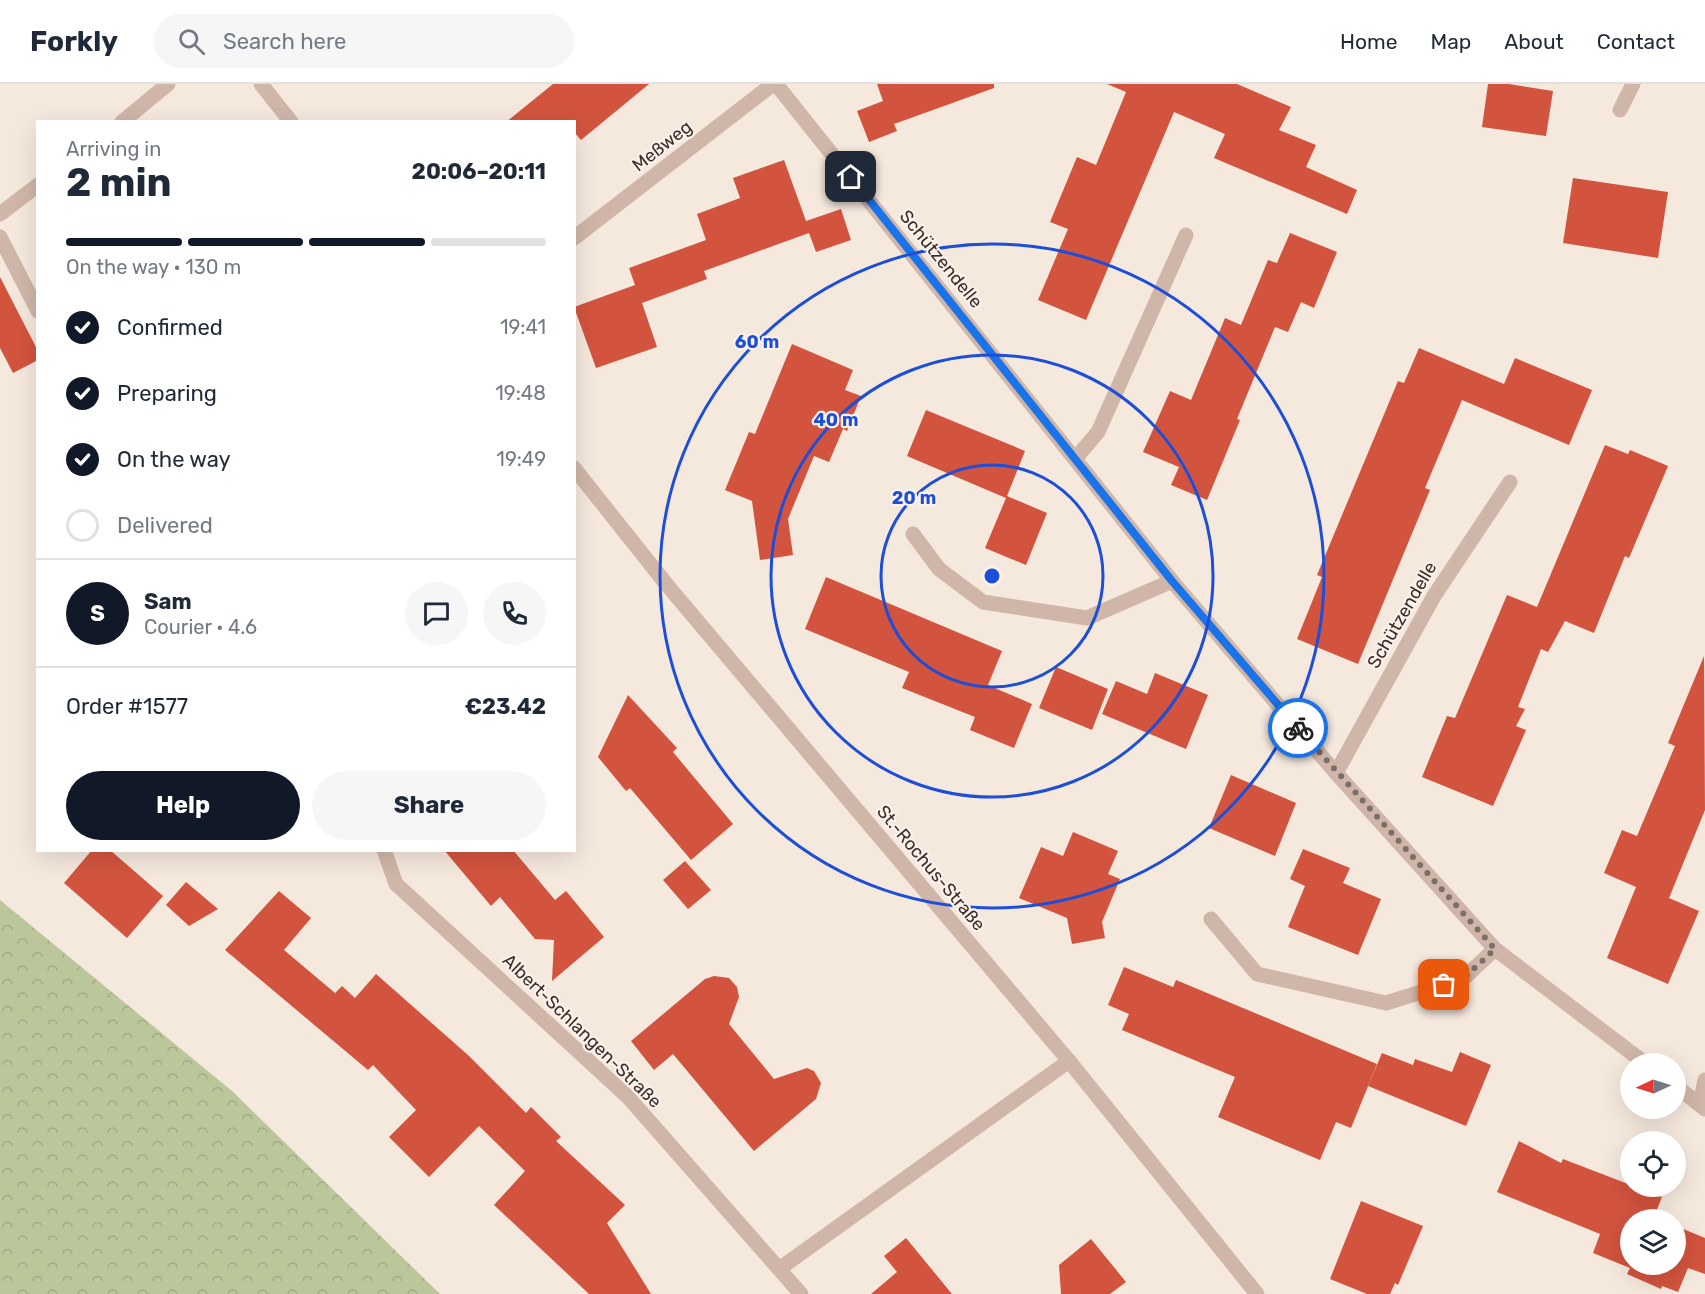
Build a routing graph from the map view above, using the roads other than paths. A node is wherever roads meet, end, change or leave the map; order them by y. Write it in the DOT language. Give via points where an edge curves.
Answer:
graph roads {
  1 [pos="168,84"];
  2 [pos="261,84"];
  3 [pos="775,84"];
  4 [pos="1632,84"];
  5 [pos="1620,110"];
  6 [pos="124,120"];
  7 [pos="289,120"];
  8 [pos="36,187"];
  9 [pos="0,214"];
  10 [pos="1186,235"];
  11 [pos="576,236"];
  12 [pos="0,237"];
  13 [pos="36,307"];
  14 [pos="1076,458"];
  15 [pos="576,471"];
  16 [pos="1510,482"];
  17 [pos="913,534"];
  18 [pos="1172,581"];
  19 [pos="1336,773"];
  20 [pos="385,852"];
  21 [pos="1211,919"];
  22 [pos="1495,949"];
  23 [pos="1632,1053"];
  24 [pos="1068,1061"];
  25 [pos="1705,1080"];
  26 [pos="1686,1094"];
  27 [pos="1702,1106"];
  28 [pos="779,1269"];
  29 [pos="801,1294"];
  30 [pos="1257,1294"];
  1 -- 6 [label="street"];
  2 -- 7 [label="street"];
  3 -- 11 [label="street, Meßweg"];
  3 -- 14 [label="street, Schützendelle"];
  4 -- 5 [label="street"];
  8 -- 9 [label="street"];
  10 -- 14 [label="street" via="1098,432"];
  12 -- 13 [label="street"];
  14 -- 18 [label="street, Schützendelle"];
  15 -- 24 [label="street, St.-Rochus-Straße" via="667,585"];
  16 -- 19 [label="street, Schützendelle" via="1434,596"];
  17 -- 18 [label="street" via="939,569 983,602 1087,618"];
  18 -- 19 [label="street, Schützendelle"];
  19 -- 22 [label="street, Schützendelle"];
  20 -- 28 [label="street, Albert-Schlangen-Straße" via="396,884 628,1097"];
  21 -- 22 [label="street" via="1257,974 1386,1003 1463,979"];
  22 -- 23 [label="street, Schützendelle"];
  24 -- 28 [label="street"];
  24 -- 30 [label="street, St.-Rochus-Straße"];
  25 -- 27 [label="street"];
  26 -- 27 [label="street"];
  28 -- 29 [label="street, Albert-Schlangen-Straße"];
}
